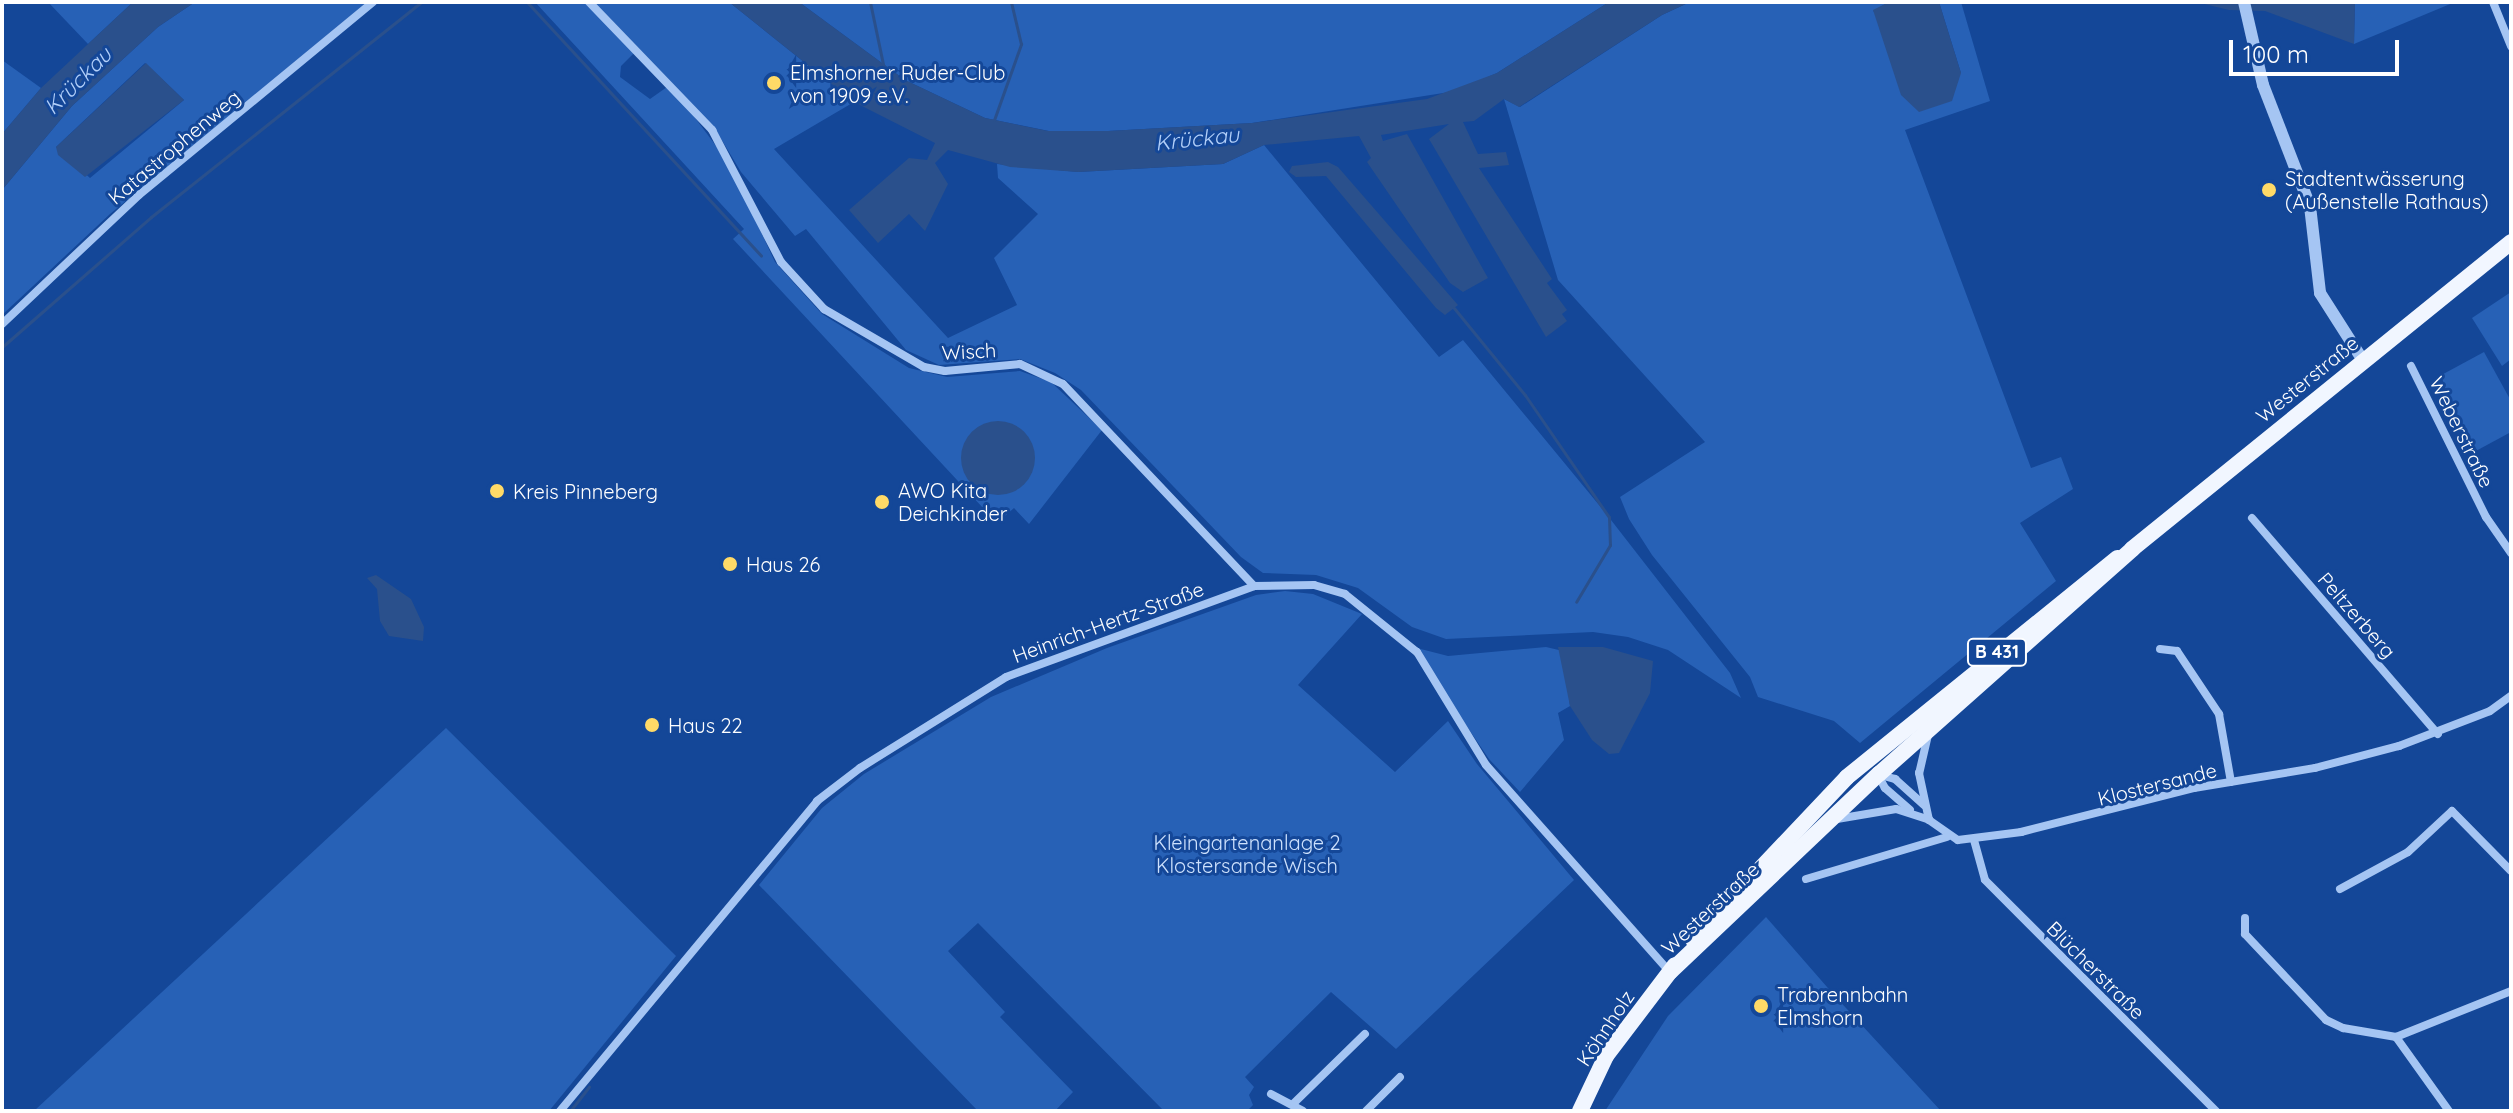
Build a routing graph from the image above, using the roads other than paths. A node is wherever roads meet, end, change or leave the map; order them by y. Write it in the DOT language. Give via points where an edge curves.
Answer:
graph roads {
  1 [pos="373,2"];
  2 [pos="589,2"];
  3 [pos="2244,2"];
  4 [pos="2495,7"];
  5 [pos="2511,46"];
  6 [pos="2511,242"];
  7 [pos="2,324"];
  8 [pos="2362,359"];
  9 [pos="2411,366"];
  10 [pos="2252,518"];
  11 [pos="2132,549"];
  12 [pos="2511,553"];
  13 [pos="1254,586"];
  14 [pos="2160,649"];
  15 [pos="2511,696"];
  16 [pos="1931,728"];
  17 [pos="2438,734"];
  18 [pos="1866,761"];
  19 [pos="1879,774"];
  20 [pos="2231,782"];
  21 [pos="1925,806"];
  22 [pos="1913,814"];
  23 [pos="1929,820"];
  24 [pos="1829,822"];
  25 [pos="1947,837"];
  26 [pos="1974,840"];
  27 [pos="2511,871"];
  28 [pos="1806,879"];
  29 [pos="2340,889"];
  30 [pos="2245,918"];
  31 [pos="1670,972"];
  32 [pos="2511,991"];
  33 [pos="1365,1034"];
  34 [pos="2396,1037"];
  35 [pos="1400,1077"];
  36 [pos="1271,1094"];
  37 [pos="1294,1103"];
  38 [pos="560,1111"];
  39 [pos="1303,1111"];
  40 [pos="1366,1111"];
  41 [pos="1580,1111"];
  42 [pos="2216,1111"];
  43 [pos="2449,1111"];
  1 -- 7 [label="street, Katastrophenweg" via="139,195"];
  2 -- 13 [label="street, Wisch" via="712,130 781,262 824,309 924,367 945,371 1020,364 1063,384"];
  3 -- 8 [label="street" via="2263,85 2310,206 2320,293"];
  4 -- 5 [label="street"];
  6 -- 8 [label="main road, Westerstraße / B 431"];
  8 -- 11 [label="main road, Westerstraße / B 431"];
  9 -- 12 [label="street, Weberstraße" via="2486,517"];
  10 -- 17 [label="street, Peltzerberg"];
  11 -- 16 [label="main road, Westerstraße / B 431"];
  11 -- 18 [label="main road, Westerstraße / B 431" via="2098,568"];
  13 -- 31 [label="street, Heinrich-Hertz-Straße" via="1314,585 1345,594 1417,652 1486,765"];
  13 -- 38 [label="street, Heinrich-Hertz-Straße" via="1006,677 860,768 817,801"];
  14 -- 20 [label="street" via="2177,651 2219,714"];
  15 -- 17 [label="street, Klostersande"];
  16 -- 19 [label="main road, Westerstraße / B 431"];
  16 -- 21 [label="street" via="1920,764"];
  17 -- 20 [label="street, Klostersande" via="2315,768"];
  18 -- 19 [label="street"];
  18 -- 31 [label="main road, Westerstraße / B 431" via="1735,891"];
  19 -- 21 [label="street" via="1895,779"];
  19 -- 22 [label="street" via="1885,788"];
  19 -- 24 [label="main road, Westerstraße / B 431"];
  20 -- 26 [label="street, Klostersande"];
  21 -- 23 [label="street"];
  22 -- 23 [label="street"];
  22 -- 24 [label="street" via="1875,810"];
  23 -- 25 [label="street"];
  24 -- 31 [label="main road, Westerstraße / B 431"];
  25 -- 26 [label="street, Klostersande"];
  25 -- 28 [label="street, Klostersande"];
  26 -- 42 [label="street, Blücherstraße" via="1985,880"];
  27 -- 29 [label="street" via="2452,811 2408,852"];
  30 -- 34 [label="street" via="2245,934 2326,1020"];
  31 -- 41 [label="main road, Köhnholz / B 431" via="1606,1056"];
  32 -- 34 [label="street"];
  33 -- 37 [label="street"];
  34 -- 43 [label="street"];
  35 -- 40 [label="street"];
  36 -- 37 [label="street"];
  37 -- 39 [label="street"];
}
